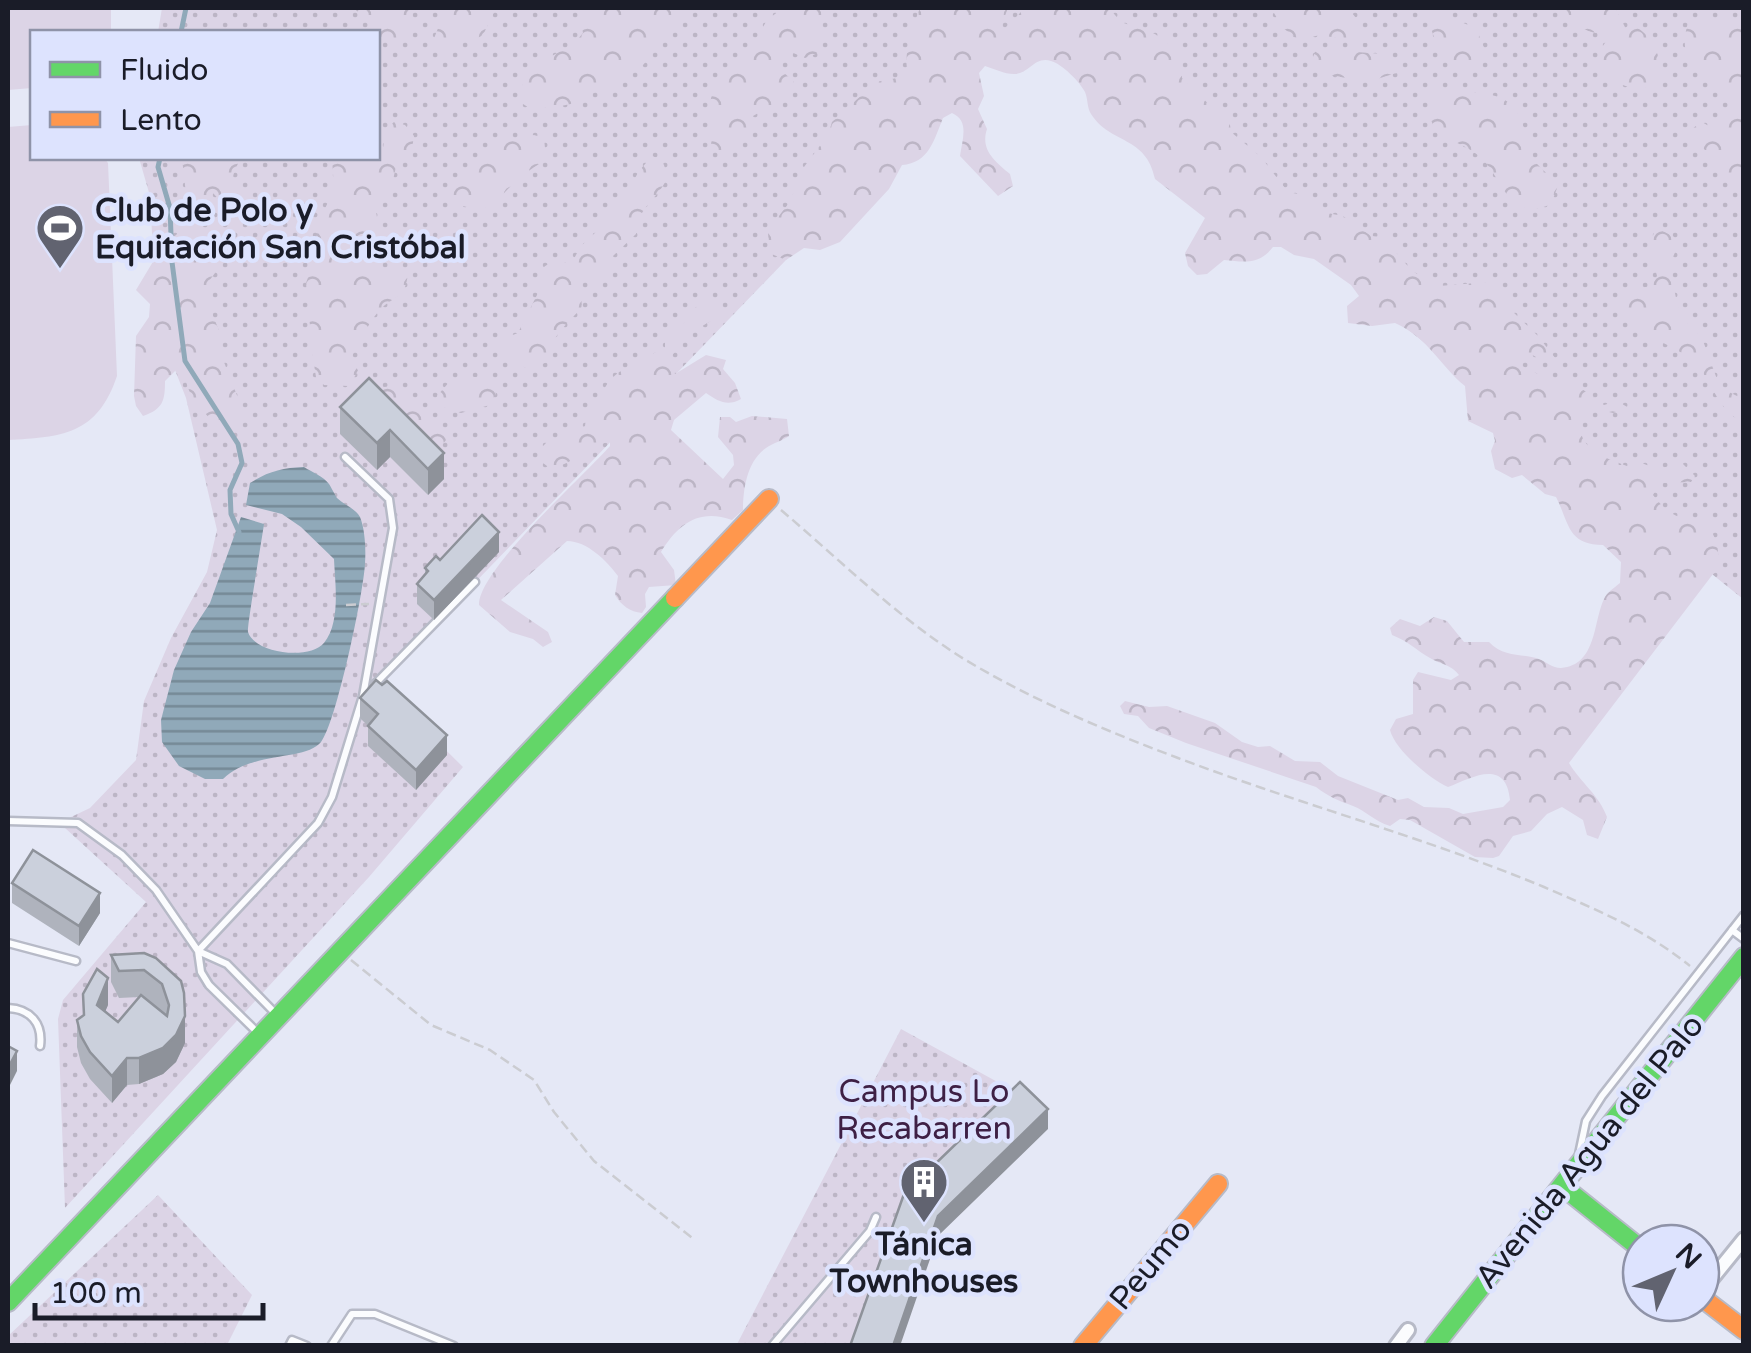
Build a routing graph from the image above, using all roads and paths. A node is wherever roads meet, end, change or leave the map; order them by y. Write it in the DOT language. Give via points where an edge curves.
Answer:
graph roads {
  1 [pos="345,457"];
  2 [pos="769,500"];
  3 [pos="474,582"];
  4 [pos="375,604"];
  5 [pos="346,605"];
  6 [pos="363,696"];
  7 [pos="8,822"];
  8 [pos="1744,915"];
  9 [pos="1732,930"];
  10 [pos="1744,939"];
  11 [pos="8,943"];
  12 [pos="198,950"];
  13 [pos="338,950"];
  14 [pos="1744,957"];
  15 [pos="76,961"];
  16 [pos="1684,961"];
  17 [pos="8,1008"];
  18 [pos="277,1014"];
  19 [pos="258,1034"];
  20 [pos="40,1046"];
  21 [pos="1577,1166"];
  22 [pos="1218,1184"];
  23 [pos="1562,1186"];
  24 [pos="876,1217"];
  25 [pos="870,1231"];
  26 [pos="1621,1233"];
  27 [pos="891,1239"];
  28 [pos="1744,1239"];
  29 [pos="695,1240"];
  30 [pos="1721,1268"];
  31 [pos="8,1302"];
  32 [pos="1721,1311"];
  33 [pos="1408,1330"];
  34 [pos="1744,1330"];
  35 [pos="289,1346"];
  36 [pos="306,1346"];
  37 [pos="331,1346"];
  38 [pos="454,1346"];
  39 [pos="772,1346"];
  40 [pos="1083,1346"];
  41 [pos="1396,1346"];
  42 [pos="1434,1346"];
  1 -- 6 [label="lane" via="389,500 393,528"];
  2 -- 13 [label="street"];
  2 -- 16 [label="path" via="931,636 1063,709 1178,758 1510,873 1623,921"];
  3 -- 6 [label="lane"];
  4 -- 5 [label="path"];
  6 -- 12 [label="lane" via="318,823"];
  7 -- 12 [label="lane" via="78,824 156,890"];
  8 -- 9 [label="lane"];
  9 -- 10 [label="lane"];
  9 -- 21 [label="lane" via="1602,1096 1586,1121"];
  11 -- 15 [label="lane"];
  12 -- 18 [label="lane" via="227,964"];
  12 -- 19 [label="lane" via="209,986"];
  13 -- 18 [label="street"];
  13 -- 29 [label="path" via="432,1024 490,1050 534,1080 594,1162"];
  14 -- 21 [label="street, Avenida Agua del Palo"];
  17 -- 20 [label="lane" via="24,1010 36,1022"];
  18 -- 19 [label="street"];
  19 -- 31 [label="street"];
  21 -- 23 [label="street, Avenida Agua del Palo"];
  22 -- 40 [label="street, Peumo"];
  23 -- 26 [label="street"];
  23 -- 42 [label="street, Avenida Agua del Palo"];
  24 -- 25 [label="lane"];
  25 -- 27 [label="path" via="882,1238 897,1222"];
  25 -- 39 [label="lane"];
  28 -- 30 [label="street"];
  32 -- 34 [label="street"];
  33 -- 41 [label="street"];
  35 -- 36 [label="lane" via="292,1340"];
  37 -- 38 [label="lane" via="352,1314 375,1314"];
}
